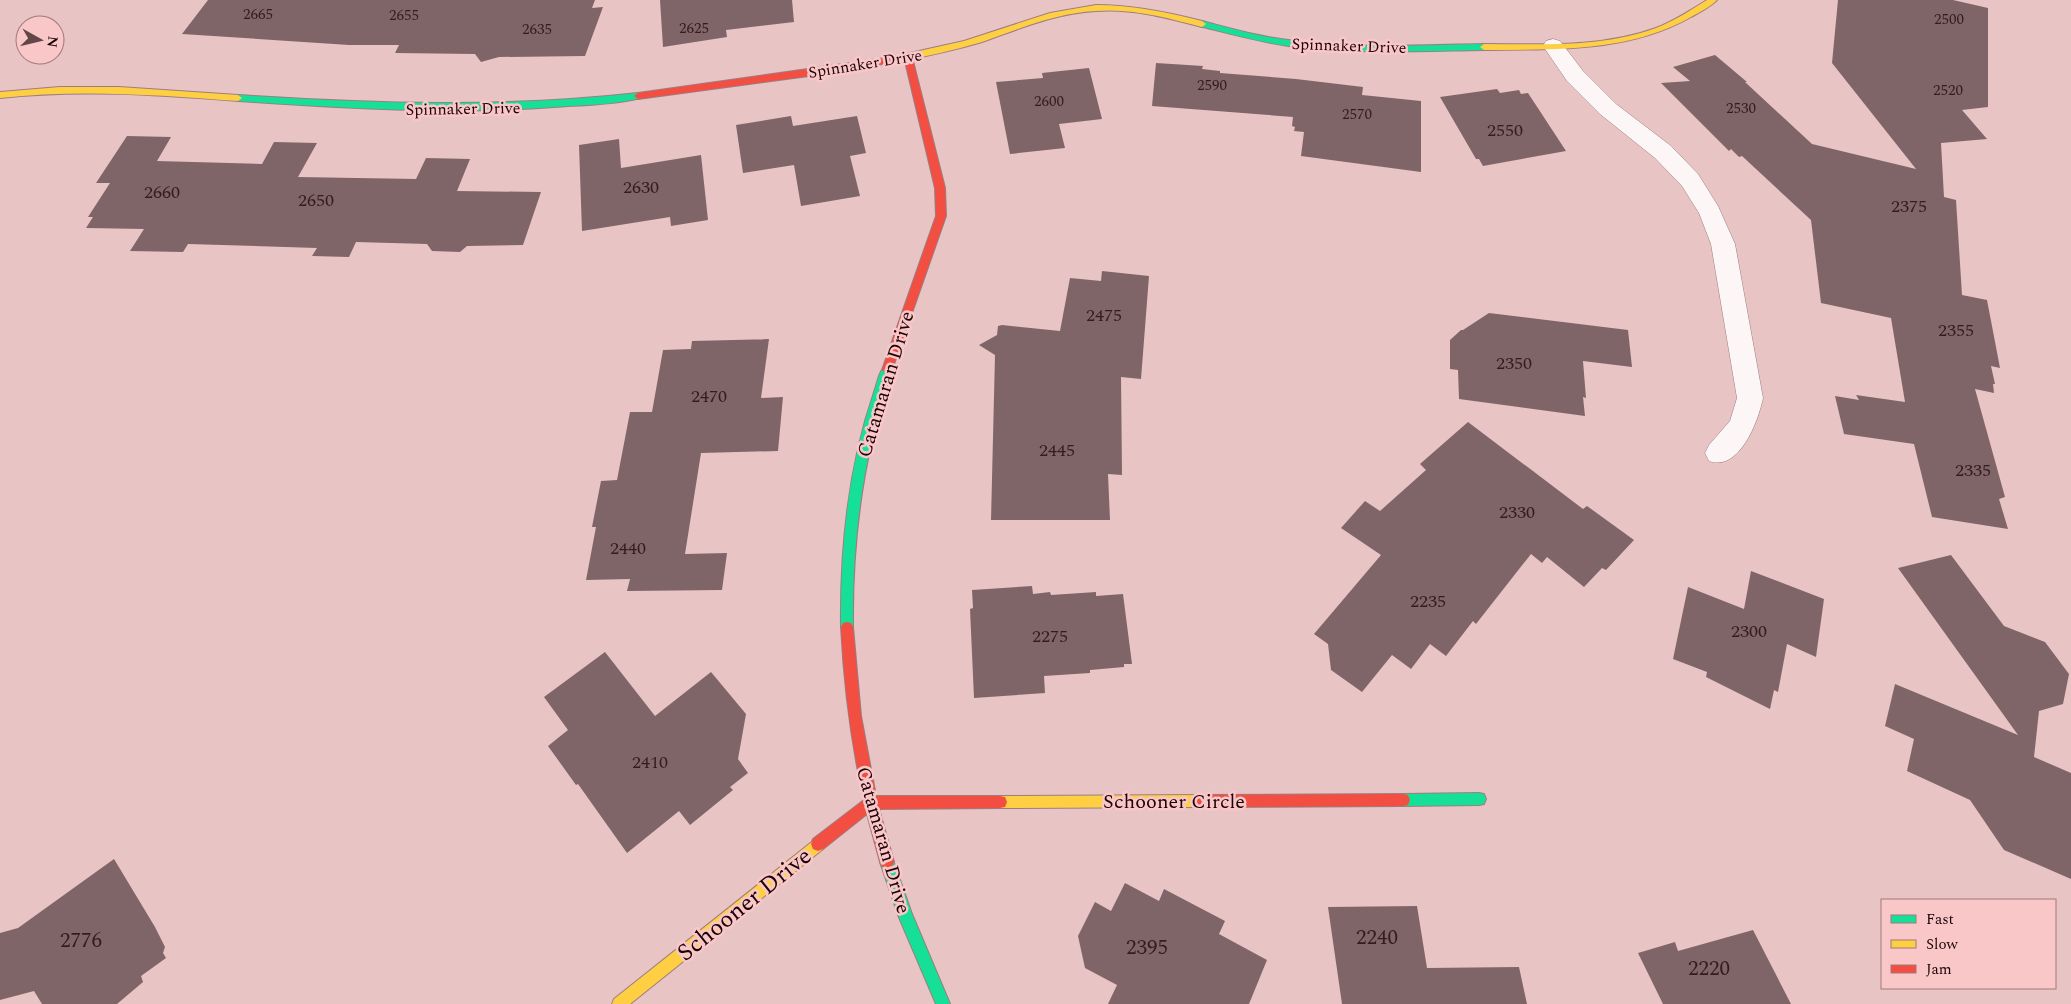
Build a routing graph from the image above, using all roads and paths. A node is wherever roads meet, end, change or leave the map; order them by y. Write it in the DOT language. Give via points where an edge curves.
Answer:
graph roads {
  1 [pos="1713,0"];
  2 [pos="1554,46"];
  3 [pos="908,57"];
  4 [pos="0,95"];
  5 [pos="1718,453"];
  6 [pos="1479,799"];
  7 [pos="870,803"];
  8 [pos="619,1004"];
  9 [pos="943,1004"];
  1 -- 2 [label="street, Spinnaker Drive" via="1674,24 1644,35 1608,42"];
  2 -- 3 [label="street, Spinnaker Drive" via="1312,46 1264,40 1160,13 1098,8 1062,12 948,48"];
  2 -- 5 [label="street" via="1575,76 1608,109 1663,152 1690,180 1723,244 1750,398 1746,417 1733,440"];
  3 -- 4 [label="street, Spinnaker Drive" via="562,105 484,110 410,110 125,90 46,89"];
  3 -- 7 [label="street, Catamaran Drive" via="940,188 941,216 871,417 854,491 846,578 848,673"];
  6 -- 7 [label="street, Schooner Circle"];
  7 -- 8 [label="street, Schooner Drive"];
  7 -- 9 [label="street, Catamaran Drive" via="900,903"];
}
